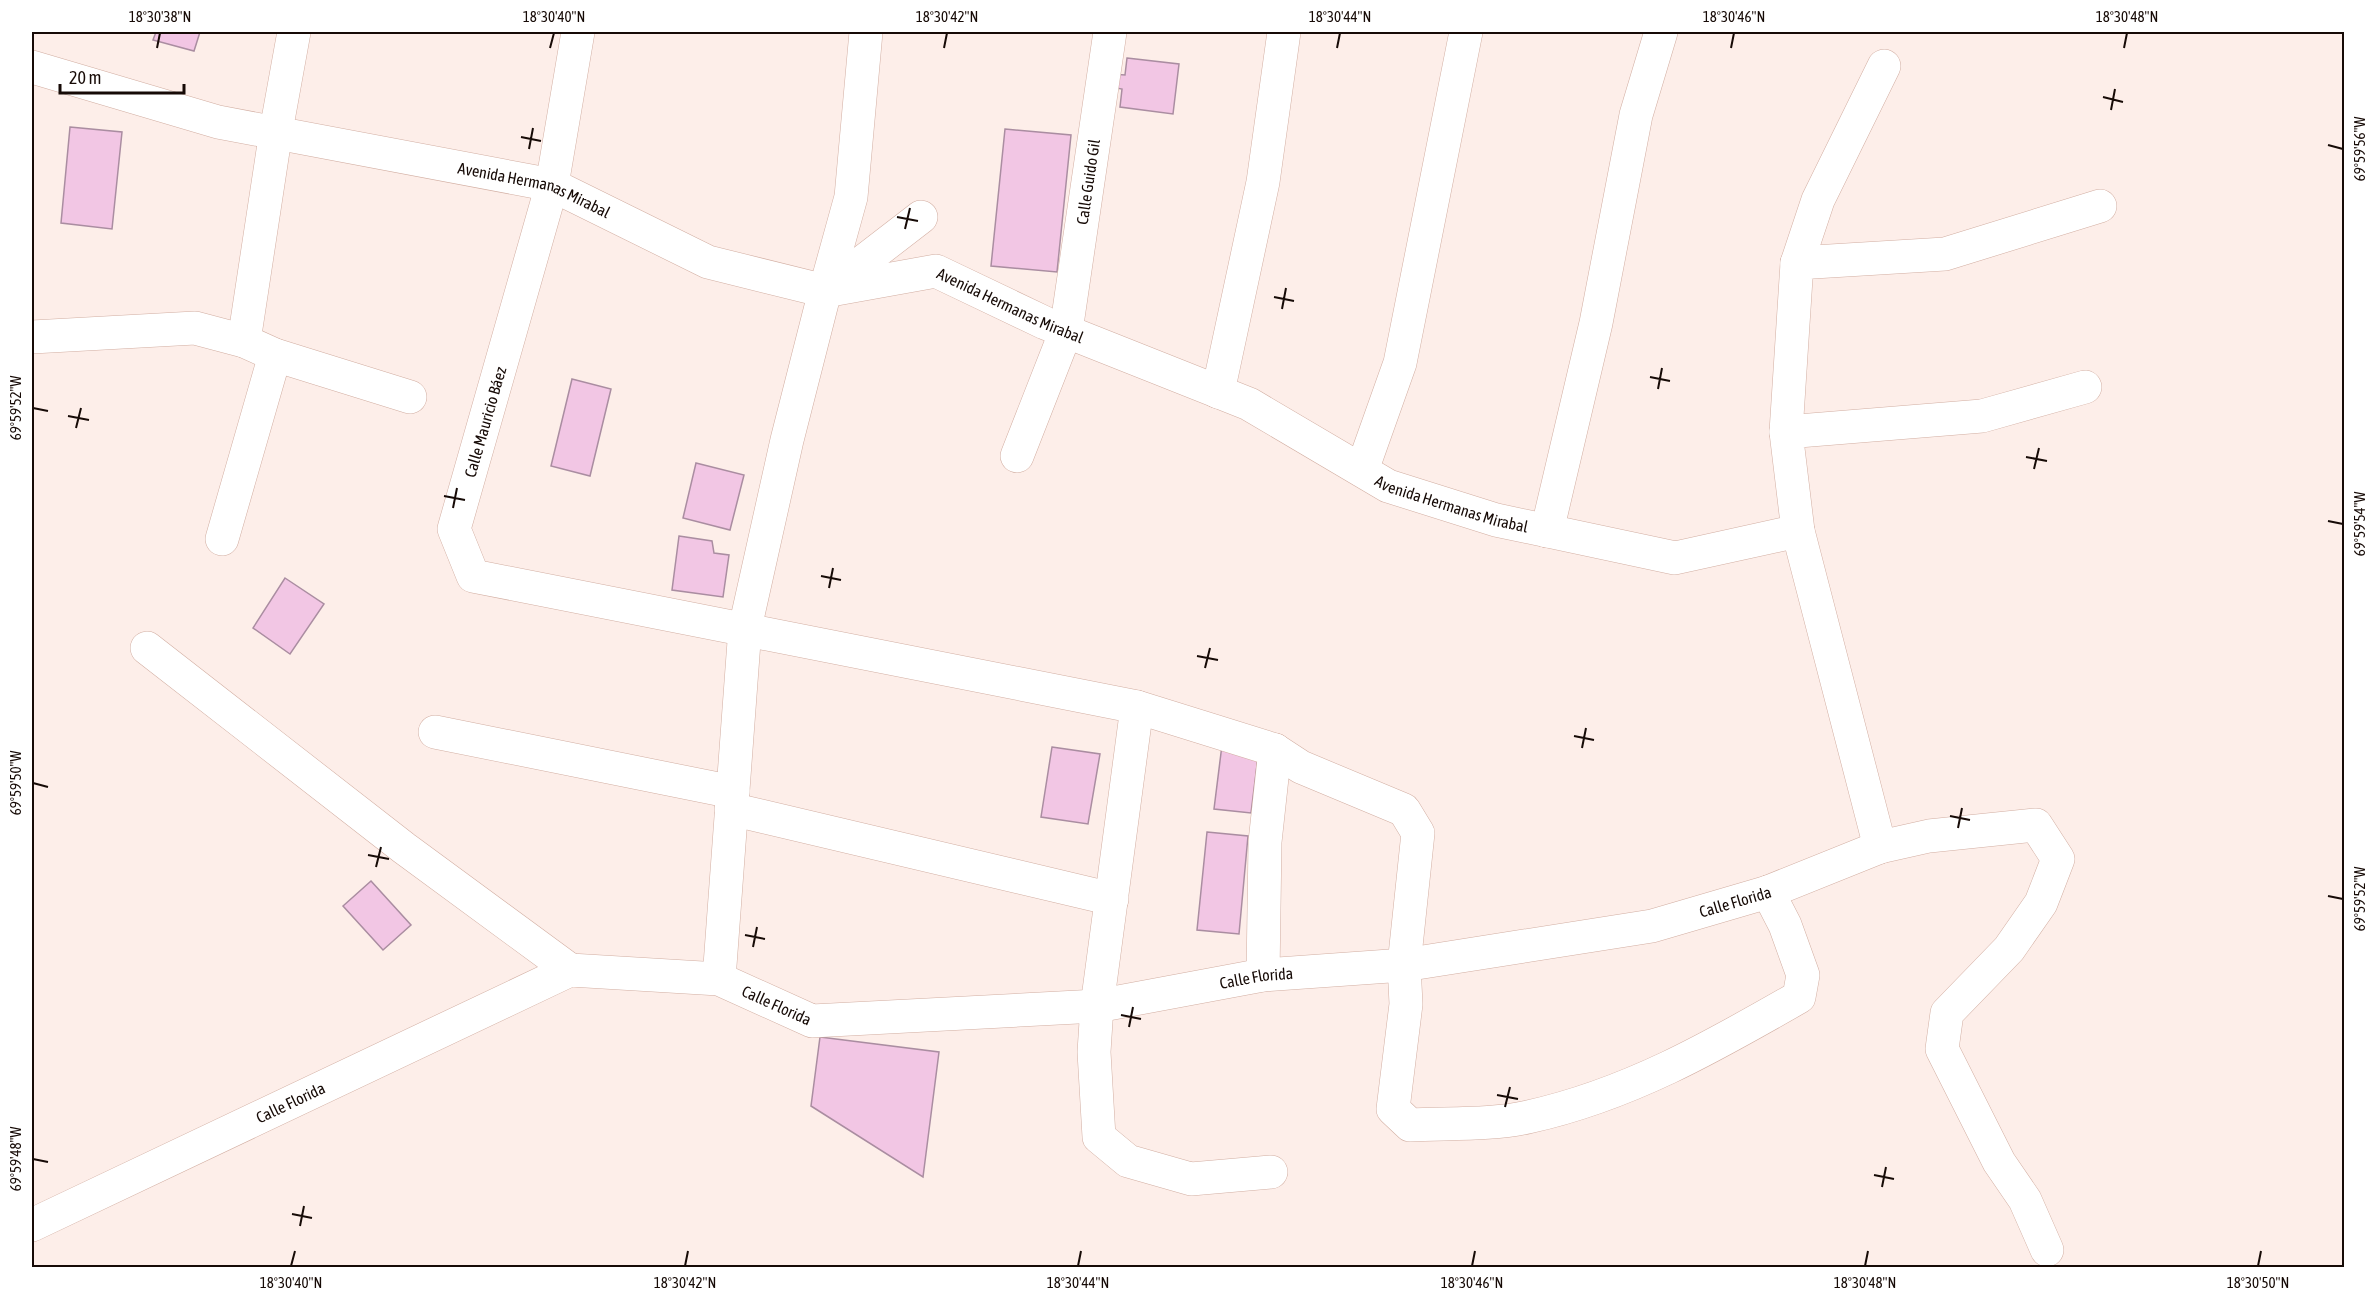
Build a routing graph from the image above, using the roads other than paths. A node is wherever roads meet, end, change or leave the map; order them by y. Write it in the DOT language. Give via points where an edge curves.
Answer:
graph roads {
  1 [pos="294,32"];
  2 [pos="578,32"];
  3 [pos="866,32"];
  4 [pos="1110,32"];
  5 [pos="1284,32"];
  6 [pos="1466,32"];
  7 [pos="1661,32"];
  8 [pos="1884,66"];
  9 [pos="32,68"];
  10 [pos="276,131"];
  11 [pos="552,184"];
  12 [pos="2100,206"];
  13 [pos="921,217"];
  14 [pos="1797,263"];
  15 [pos="825,291"];
  16 [pos="1066,331"];
  17 [pos="32,337"];
  18 [pos="244,341"];
  19 [pos="275,355"];
  20 [pos="2085,387"];
  21 [pos="1218,392"];
  22 [pos="410,397"];
  23 [pos="1786,432"];
  24 [pos="1017,456"];
  25 [pos="1362,470"];
  26 [pos="1547,531"];
  27 [pos="1798,531"];
  28 [pos="222,539"];
  29 [pos="745,628"];
  30 [pos="147,648"];
  31 [pos="1137,707"];
  32 [pos="435,732"];
  33 [pos="1275,750"];
  34 [pos="732,801"];
  35 [pos="1880,847"];
  36 [pos="1768,892"];
  37 [pos="1112,899"];
  38 [pos="1404,965"];
  39 [pos="570,970"];
  40 [pos="1263,975"];
  41 [pos="719,979"];
  42 [pos="1096,1006"];
  43 [pos="1271,1172"];
  44 [pos="32,1225"];
  45 [pos="2047,1250"];
  1 -- 10 [label="street"];
  2 -- 11 [label="street, Calle Mauricio Báez"];
  3 -- 15 [label="street" via="851,197"];
  4 -- 16 [label="street, Calle Guido Gil"];
  5 -- 21 [label="street" via="1263,182"];
  6 -- 25 [label="street" via="1400,363"];
  7 -- 26 [label="street" via="1636,115 1596,323"];
  8 -- 14 [label="street" via="1818,200"];
  9 -- 10 [label="street, Avenida Hermanas Mirabal" via="218,122"];
  10 -- 11 [label="street, Avenida Hermanas Mirabal"];
  10 -- 18 [label="street"];
  11 -- 15 [label="street, Avenida Hermanas Mirabal" via="708,262"];
  11 -- 29 [label="street, Calle Mauricio Báez" via="454,529 473,576"];
  12 -- 14 [label="street" via="1945,254"];
  13 -- 15 [label="street"];
  14 -- 23 [label="street"];
  15 -- 16 [label="street, Avenida Hermanas Mirabal" via="936,271"];
  15 -- 29 [label="street"];
  16 -- 21 [label="street, Avenida Hermanas Mirabal"];
  16 -- 24 [label="street, Calle Guido Gil"];
  17 -- 18 [label="street" via="195,328"];
  18 -- 19 [label="street"];
  19 -- 22 [label="street"];
  19 -- 28 [label="street"];
  20 -- 23 [label="street" via="1982,416"];
  21 -- 25 [label="street, Avenida Hermanas Mirabal" via="1249,404"];
  23 -- 27 [label="street"];
  25 -- 26 [label="street, Avenida Hermanas Mirabal" via="1388,486 1496,520"];
  26 -- 27 [label="street, Avenida Hermanas Mirabal" via="1675,558"];
  27 -- 35 [label="street"];
  29 -- 31 [label="street"];
  29 -- 34 [label="street"];
  30 -- 39 [label="street" via="404,848"];
  31 -- 33 [label="street"];
  31 -- 37 [label="street"];
  32 -- 34 [label="street"];
  33 -- 38 [label="street" via="1301,767 1404,810 1418,833"];
  33 -- 40 [label="street" via="1265,842"];
  34 -- 37 [label="street"];
  34 -- 41 [label="street"];
  35 -- 36 [label="street, Calle Florida"];
  35 -- 45 [label="street, Calle Florida" via="1929,836 2036,825 2058,859 2041,903 2009,949 1947,1013 1942,1049 2000,1162 2025,1200"];
  36 -- 38 [label="street, Calle Florida" via="1652,926"];
  36 -- 38 [label="street" via="1803,975 1799,997 1716,1045 1620,1091 1527,1118 1410,1125 1393,1109 1406,1004"];
  37 -- 42 [label="street"];
  38 -- 40 [label="street, Calle Florida"];
  39 -- 41 [label="street, Calle Florida"];
  39 -- 44 [label="street, Calle Florida"];
  40 -- 42 [label="street, Calle Florida"];
  41 -- 42 [label="street, Calle Florida" via="812,1021"];
  42 -- 43 [label="street" via="1094,1052 1099,1137 1128,1161 1191,1179"];
}
